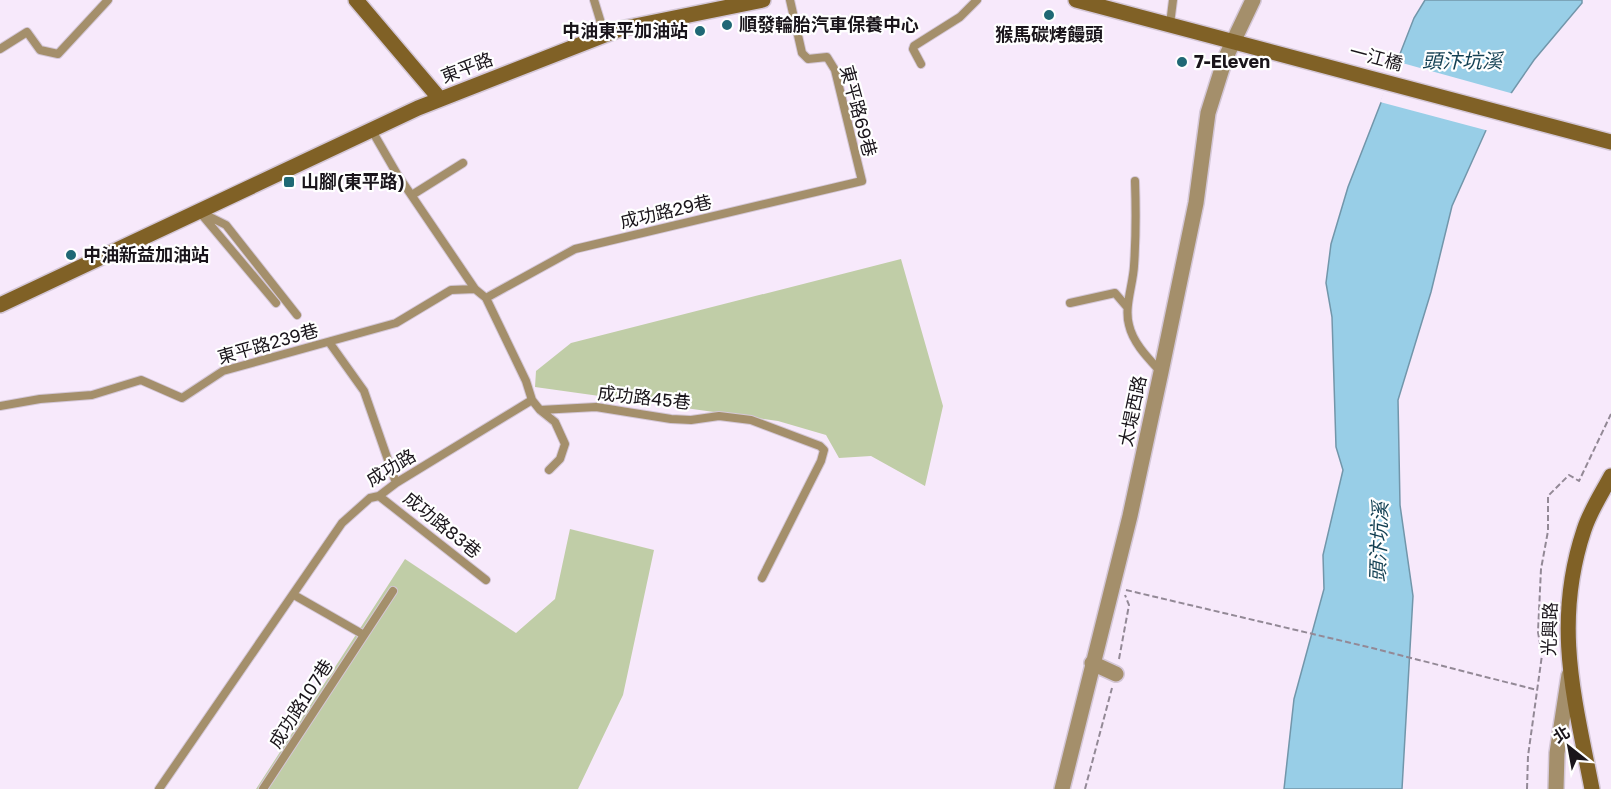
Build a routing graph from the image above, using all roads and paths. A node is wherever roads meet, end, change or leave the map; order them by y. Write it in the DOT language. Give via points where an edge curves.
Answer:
graph roads {
  1 [pos="108,0"];
  2 [pos="356,0"];
  3 [pos="594,0"];
  4 [pos="763,0"];
  5 [pos="790,0"];
  6 [pos="977,0"];
  7 [pos="1076,0"];
  8 [pos="1173,0"];
  9 [pos="1253,0"];
  10 [pos="1170,24"];
  11 [pos="605,36"];
  12 [pos="1235,40"];
  13 [pos="0,49"];
  14 [pos="921,64"];
  15 [pos="440,99"];
  16 [pos="371,129"];
  17 [pos="1611,142"];
  18 [pos="464,163"];
  19 [pos="862,181"];
  20 [pos="1135,181"];
  21 [pos="412,195"];
  22 [pos="200,212"];
  23 [pos="476,289"];
  24 [pos="486,298"];
  25 [pos="276,303"];
  26 [pos="1070,303"];
  27 [pos="0,305"];
  28 [pos="1127,307"];
  29 [pos="297,315"];
  30 [pos="329,342"];
  31 [pos="1161,372"];
  32 [pos="532,400"];
  33 [pos="0,406"];
  34 [pos="540,410"];
  35 [pos="1611,414"];
  36 [pos="549,470"];
  37 [pos="1611,476"];
  38 [pos="396,483"];
  39 [pos="379,496"];
  40 [pos="762,578"];
  41 [pos="486,580"];
  42 [pos="393,591"];
  43 [pos="294,595"];
  44 [pos="364,635"];
  45 [pos="1092,663"];
  46 [pos="1116,674"];
  47 [pos="1569,675"];
  48 [pos="1537,690"];
  49 [pos="159,789"];
  50 [pos="263,789"];
  51 [pos="1062,789"];
  52 [pos="1085,789"];
  53 [pos="1527,789"];
  54 [pos="1556,789"];
  55 [pos="1592,789"];
  1 -- 13 [label="lane" via="58,54 40,50 27,32"];
  2 -- 15 [label="main road"];
  3 -- 11 [label="lane"];
  4 -- 11 [label="main road, 東平路" via="633,26"];
  5 -- 19 [label="lane, 東平路69巷" via="802,53 808,59 827,57 835,70"];
  6 -- 14 [label="lane" via="960,17 914,46"];
  7 -- 10 [label="main road"];
  8 -- 10 [label="lane"];
  9 -- 12 [label="street, 太堤西路"];
  10 -- 12 [label="main road"];
  11 -- 15 [label="main road, 東平路"];
  12 -- 17 [label="main road, 一江橋"];
  12 -- 31 [label="street, 太堤西路" via="1208,113 1196,203"];
  15 -- 16 [label="main road, 東平路"];
  16 -- 21 [label="lane"];
  16 -- 22 [label="main road, 東平路"];
  18 -- 21 [label="lane"];
  19 -- 24 [label="lane, 成功路29巷" via="575,249"];
  20 -- 28 [label="lane" via="1134,266"];
  21 -- 23 [label="lane"];
  22 -- 25 [label="lane"];
  22 -- 27 [label="main road, 東平路"];
  22 -- 29 [label="lane" via="226,225"];
  23 -- 24 [label="lane"];
  23 -- 30 [label="lane, 東平路239巷" via="451,291 396,323"];
  24 -- 32 [label="lane"];
  26 -- 28 [label="lane" via="1114,293"];
  28 -- 31 [label="lane" via="1129,327 1142,352"];
  30 -- 33 [label="lane, 東平路239巷" via="222,371 182,398 141,380 92,395"];
  30 -- 38 [label="lane" via="364,391"];
  31 -- 45 [label="street, 太堤西路" via="1130,516"];
  32 -- 34 [label="lane"];
  32 -- 38 [label="lane, 成功路"];
  34 -- 36 [label="lane" via="555,423 565,444 560,459"];
  34 -- 40 [label="lane, 成功路45巷" via="596,407 671,419 719,416 751,420 820,446 824,450 821,461"];
  35 -- 48 [label="path" via="1579,481 1569,475 1548,496 1548,531 1541,569 1542,655"];
  37 -- 47 [label="main road, 光興路" via="1585,528 1574,568 1566,641"];
  38 -- 39 [label="lane, 成功路"];
  39 -- 41 [label="lane, 成功路83巷"];
  39 -- 43 [label="lane, 成功路" via="370,498 342,523"];
  42 -- 44 [label="lane, 成功路107巷"];
  43 -- 44 [label="lane"];
  43 -- 49 [label="lane, 成功路"];
  44 -- 50 [label="lane, 成功路107巷"];
  45 -- 46 [label="street"];
  45 -- 51 [label="street, 太堤西路"];
  46 -- 48 [label="path" via="1129,605 1123,589"];
  46 -- 52 [label="path"];
  47 -- 54 [label="street" via="1557,753"];
  47 -- 55 [label="main road, 光興路"];
  48 -- 53 [label="path"];
}
